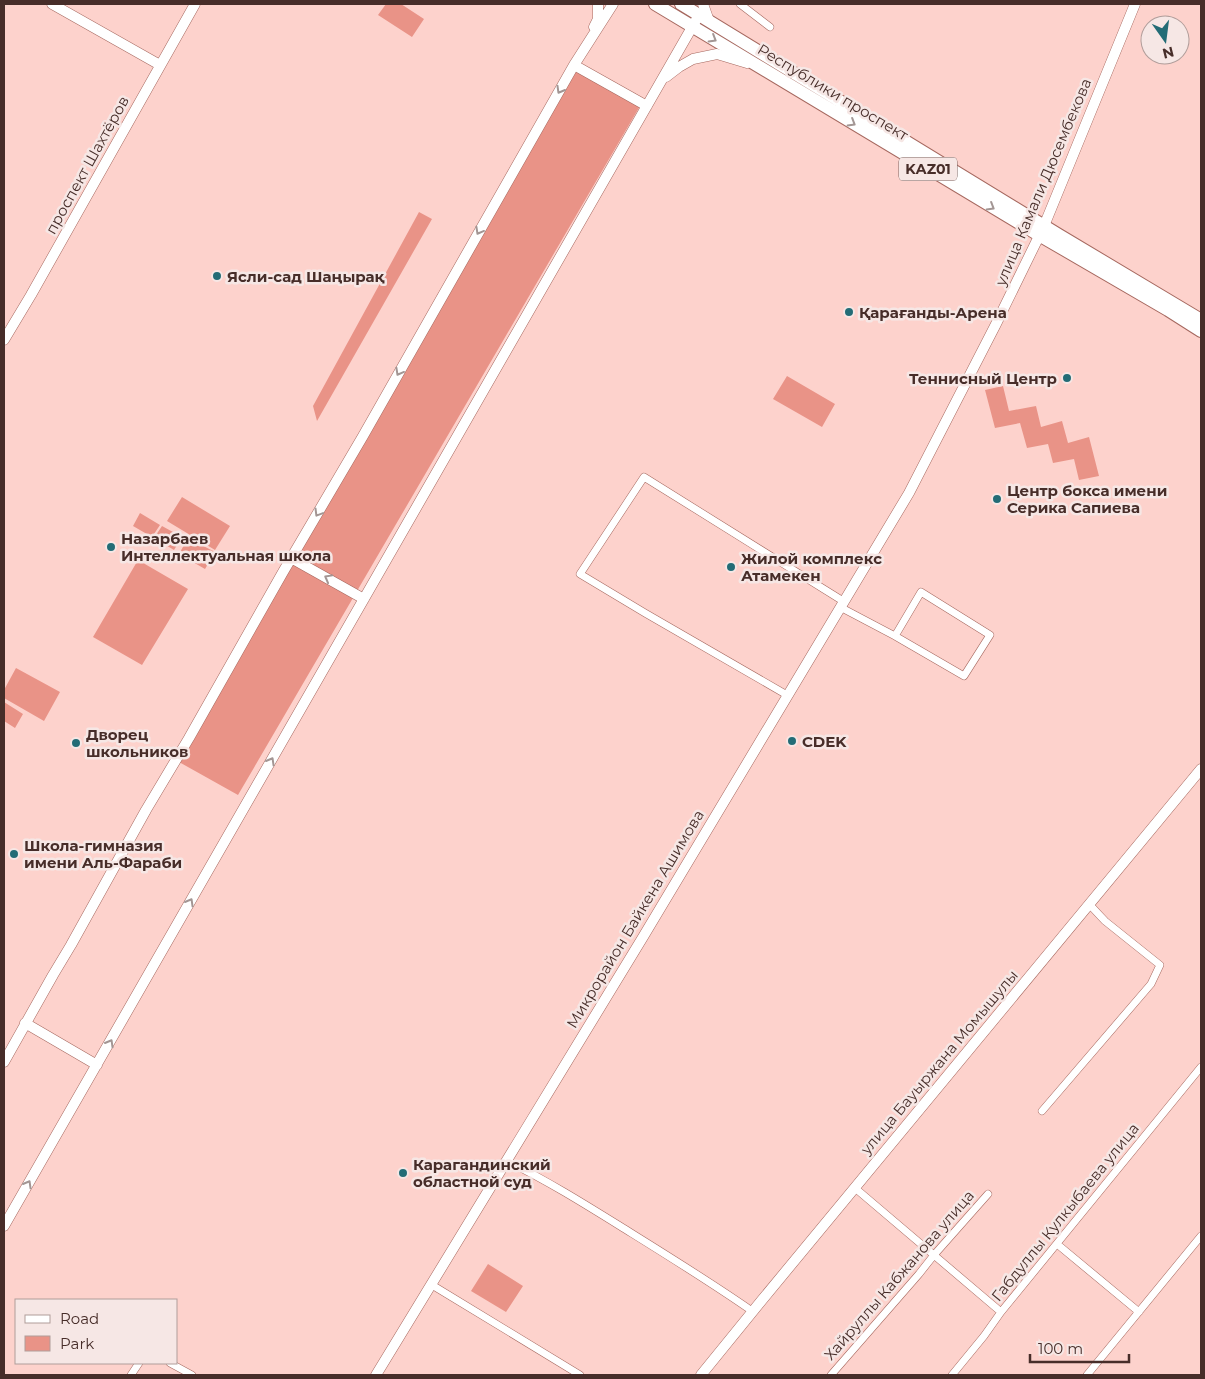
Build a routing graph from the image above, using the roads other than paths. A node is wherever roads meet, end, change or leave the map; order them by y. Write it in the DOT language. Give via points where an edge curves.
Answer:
graph roads {
  1 [pos="52,4"];
  2 [pos="195,4"];
  3 [pos="598,4"];
  4 [pos="613,4"];
  5 [pos="656,4"];
  6 [pos="681,4"];
  7 [pos="740,4"];
  8 [pos="1134,4"];
  9 [pos="704,13"];
  10 [pos="692,26"];
  11 [pos="770,27"];
  12 [pos="577,60"];
  13 [pos="160,65"];
  14 [pos="756,65"];
  15 [pos="661,80"];
  16 [pos="647,106"];
  17 [pos="1041,230"];
  18 [pos="1201,320"];
  19 [pos="1201,331"];
  20 [pos="4,340"];
  21 [pos="918,476"];
  22 [pos="291,558"];
  23 [pos="364,599"];
  24 [pos="841,604"];
  25 [pos="895,636"];
  26 [pos="787,695"];
  27 [pos="1201,769"];
  28 [pos="1089,904"];
  29 [pos="25,1023"];
  30 [pos="4,1062"];
  31 [pos="97,1065"];
  32 [pos="1201,1067"];
  33 [pos="1042,1111"];
  34 [pos="507,1161"];
  35 [pos="855,1188"];
  36 [pos="988,1194"];
  37 [pos="4,1226"];
  38 [pos="1201,1236"];
  39 [pos="1057,1244"];
  40 [pos="934,1255"];
  41 [pos="432,1285"];
  42 [pos="752,1311"];
  43 [pos="1001,1312"];
  44 [pos="1139,1312"];
  45 [pos="138,1364"];
  46 [pos="172,1364"];
  47 [pos="131,1375"];
  48 [pos="192,1375"];
  49 [pos="376,1375"];
  50 [pos="580,1375"];
  51 [pos="700,1375"];
  52 [pos="831,1375"];
  53 [pos="952,1375"];
  54 [pos="1087,1375"];
  1 -- 13 [label="main road"];
  2 -- 13 [label="main road, проспект Шахтёров"];
  3 -- 12 [label="main road" via="597,21"];
  4 -- 12 [label="main road"];
  5 -- 10 [label="highway, Республики проспект / KАZ01"];
  6 -- 9 [label="highway, Республики проспект / KАZ01"];
  7 -- 11 [label="street"];
  8 -- 17 [label="main road, улица Камали Дюсембекова"];
  9 -- 10 [label="main road"];
  9 -- 17 [label="highway, Республики проспект / KАZ01"];
  10 -- 14 [label="highway, Республики проспект / KАZ01, one-way"];
  10 -- 15 [label="main road"];
  12 -- 16 [label="main road"];
  12 -- 22 [label="main road, one-way"];
  13 -- 20 [label="main road, проспект Шахтёров"];
  14 -- 15 [label="main road" via="717,54 693,59"];
  14 -- 17 [label="highway, Республики проспект / KАZ01, one-way"];
  15 -- 16 [label="main road"];
  16 -- 23 [label="main road"];
  17 -- 18 [label="highway, Республики проспект / KАZ01"];
  17 -- 19 [label="highway, Республики проспект / KАZ01"];
  17 -- 21 [label="main road, улица Камали Дюсембекова"];
  21 -- 24 [label="main road, Микрорайон Байкена Ашимова"];
  23 -- 22 [label="main road, one-way"];
  22 -- 29 [label="main road"];
  31 -- 23 [label="main road, one-way"];
  24 -- 25 [label="street"];
  24 -- 26 [label="main road, Микрорайон Байкена Ашимова"];
  24 -- 26 [label="street" via="644,477 580,574"];
  25 -- 25 [label="street" via="964,676 990,635 921,592"];
  26 -- 34 [label="main road, Микрорайон Байкена Ашимова"];
  27 -- 28 [label="main road, улица Бауыржана Момышулы"];
  28 -- 33 [label="street" via="1160,965 1151,984"];
  28 -- 35 [label="main road, улица Бауыржана Момышулы"];
  29 -- 30 [label="main road"];
  29 -- 31 [label="main road"];
  37 -- 31 [label="main road, one-way"];
  32 -- 39 [label="street, Габдуллы Кулкыбаева улица"];
  34 -- 41 [label="main road, Микрорайон Байкена Ашимова"];
  34 -- 42 [label="street" via="671,1257"];
  35 -- 40 [label="street"];
  35 -- 42 [label="main road, улица Бауыржана Момышулы"];
  36 -- 40 [label="street, Хайруллы Кабжанова улица"];
  38 -- 44 [label="street"];
  39 -- 43 [label="street, Габдуллы Кулкыбаева улица"];
  39 -- 44 [label="street"];
  40 -- 43 [label="street"];
  40 -- 52 [label="street, Хайруллы Кабжанова улица"];
  41 -- 49 [label="main road, Микрорайон Байкена Ашимова"];
  41 -- 50 [label="street"];
  42 -- 51 [label="main road, улица Бауыржана Момышулы"];
  43 -- 53 [label="street, Габдуллы Кулкыбаева улица"];
  44 -- 54 [label="street"];
  45 -- 47 [label="street"];
  46 -- 48 [label="street"];
}
